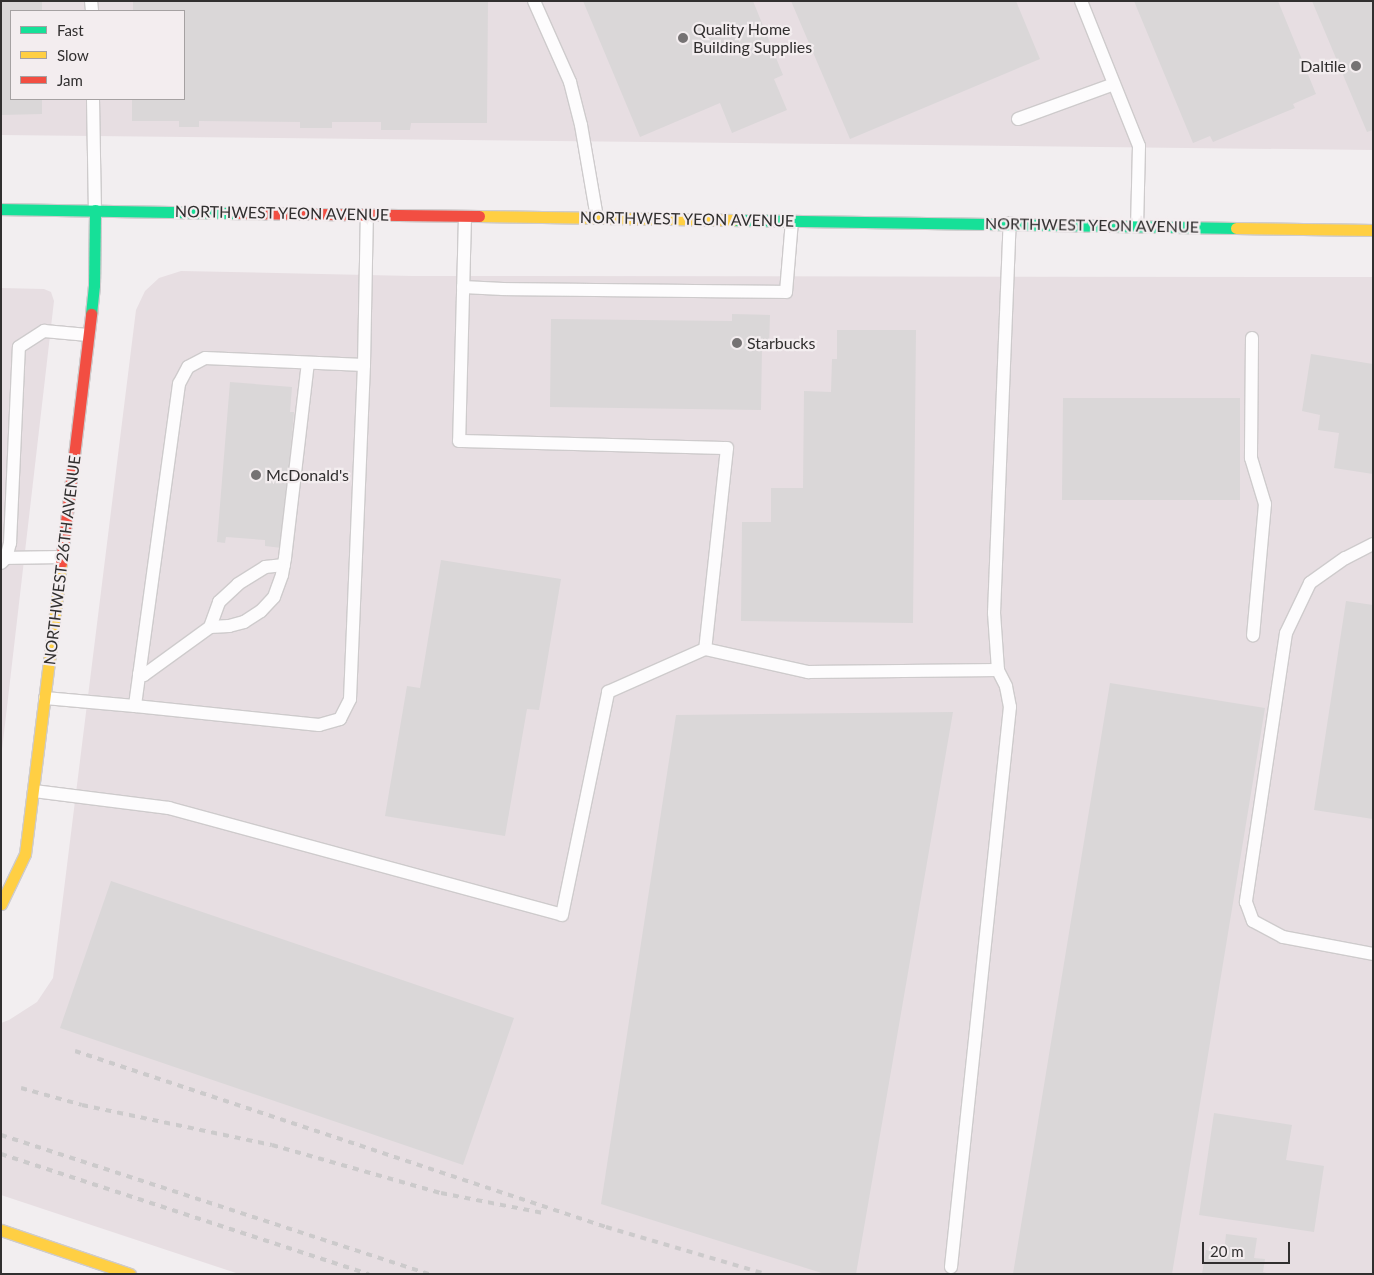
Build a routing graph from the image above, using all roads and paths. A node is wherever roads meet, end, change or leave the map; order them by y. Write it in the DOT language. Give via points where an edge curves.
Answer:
graph roads {
  1 [pos="534,1"];
  2 [pos="1081,1"];
  3 [pos="1114,84"];
  4 [pos="93,100"];
  5 [pos="1018,119"];
  6 [pos="1,209"];
  7 [pos="95,210"];
  8 [pos="367,215"];
  9 [pos="465,217"];
  10 [pos="597,218"];
  11 [pos="792,221"];
  12 [pos="1010,223"];
  13 [pos="1137,226"];
  14 [pos="1373,230"];
  15 [pos="463,286"];
  16 [pos="88,335"];
  17 [pos="1252,338"];
  18 [pos="308,363"];
  19 [pos="364,365"];
  20 [pos="1373,544"];
  21 [pos="62,557"];
  22 [pos="3,560"];
  23 [pos="284,565"];
  24 [pos="210,627"];
  25 [pos="1253,635"];
  26 [pos="705,649"];
  27 [pos="998,670"];
  28 [pos="139,674"];
  29 [pos="45,698"];
  30 [pos="136,706"];
  31 [pos="34,791"];
  32 [pos="1,904"];
  33 [pos="1373,954"];
  34 [pos="1,1230"];
  35 [pos="951,1267"];
  36 [pos="130,1274"];
  1 -- 10 [label="lane" via="570,82"];
  2 -- 3 [label="lane"];
  3 -- 5 [label="lane"];
  3 -- 13 [label="lane" via="1139,146"];
  4 -- 7 [label="lane"];
  6 -- 7 [label="main road, NORTHWEST YEON AVENUE"];
  7 -- 8 [label="main road, NORTHWEST YEON AVENUE"];
  7 -- 16 [label="main road, NORTHWEST 26TH AVENUE" via="94,285"];
  8 -- 9 [label="main road, NORTHWEST YEON AVENUE"];
  8 -- 19 [label="lane"];
  9 -- 10 [label="main road, NORTHWEST YEON AVENUE"];
  9 -- 15 [label="lane"];
  10 -- 11 [label="main road, NORTHWEST YEON AVENUE"];
  11 -- 12 [label="main road, NORTHWEST YEON AVENUE"];
  11 -- 15 [label="lane" via="786,292"];
  12 -- 13 [label="main road, NORTHWEST YEON AVENUE"];
  12 -- 27 [label="lane" via="994,613"];
  13 -- 14 [label="main road, NORTHWEST YEON AVENUE"];
  15 -- 26 [label="lane" via="459,441 727,448"];
  16 -- 21 [label="main road, NORTHWEST 26TH AVENUE"];
  16 -- 22 [label="lane" via="44,331 19,347 10,543"];
  17 -- 25 [label="lane" via="1251,458 1265,504"];
  18 -- 19 [label="lane"];
  18 -- 23 [label="lane"];
  18 -- 28 [label="lane" via="206,358 188,367 179,384"];
  19 -- 30 [label="lane" via="350,699 340,719 318,724"];
  20 -- 33 [label="lane" via="1345,558 1310,583 1286,633 1246,902 1253,921 1283,937"];
  21 -- 22 [label="lane"];
  21 -- 29 [label="main road, NORTHWEST 26TH AVENUE"];
  23 -- 24 [label="lane" via="265,567 238,584 219,602"];
  23 -- 24 [label="lane" via="274,597 261,611 244,622"];
  24 -- 28 [label="lane" via="144,674"];
  26 -- 27 [label="lane" via="808,672"];
  26 -- 31 [label="lane" via="608,692 562,916 169,808"];
  27 -- 35 [label="lane" via="1006,686 1010,707"];
  28 -- 30 [label="lane"];
  29 -- 30 [label="lane"];
  29 -- 31 [label="main road, NORTHWEST 26TH AVENUE"];
  31 -- 32 [label="main road, NORTHWEST 26TH AVENUE" via="25,854"];
  34 -- 36 [label="main road"];
}
